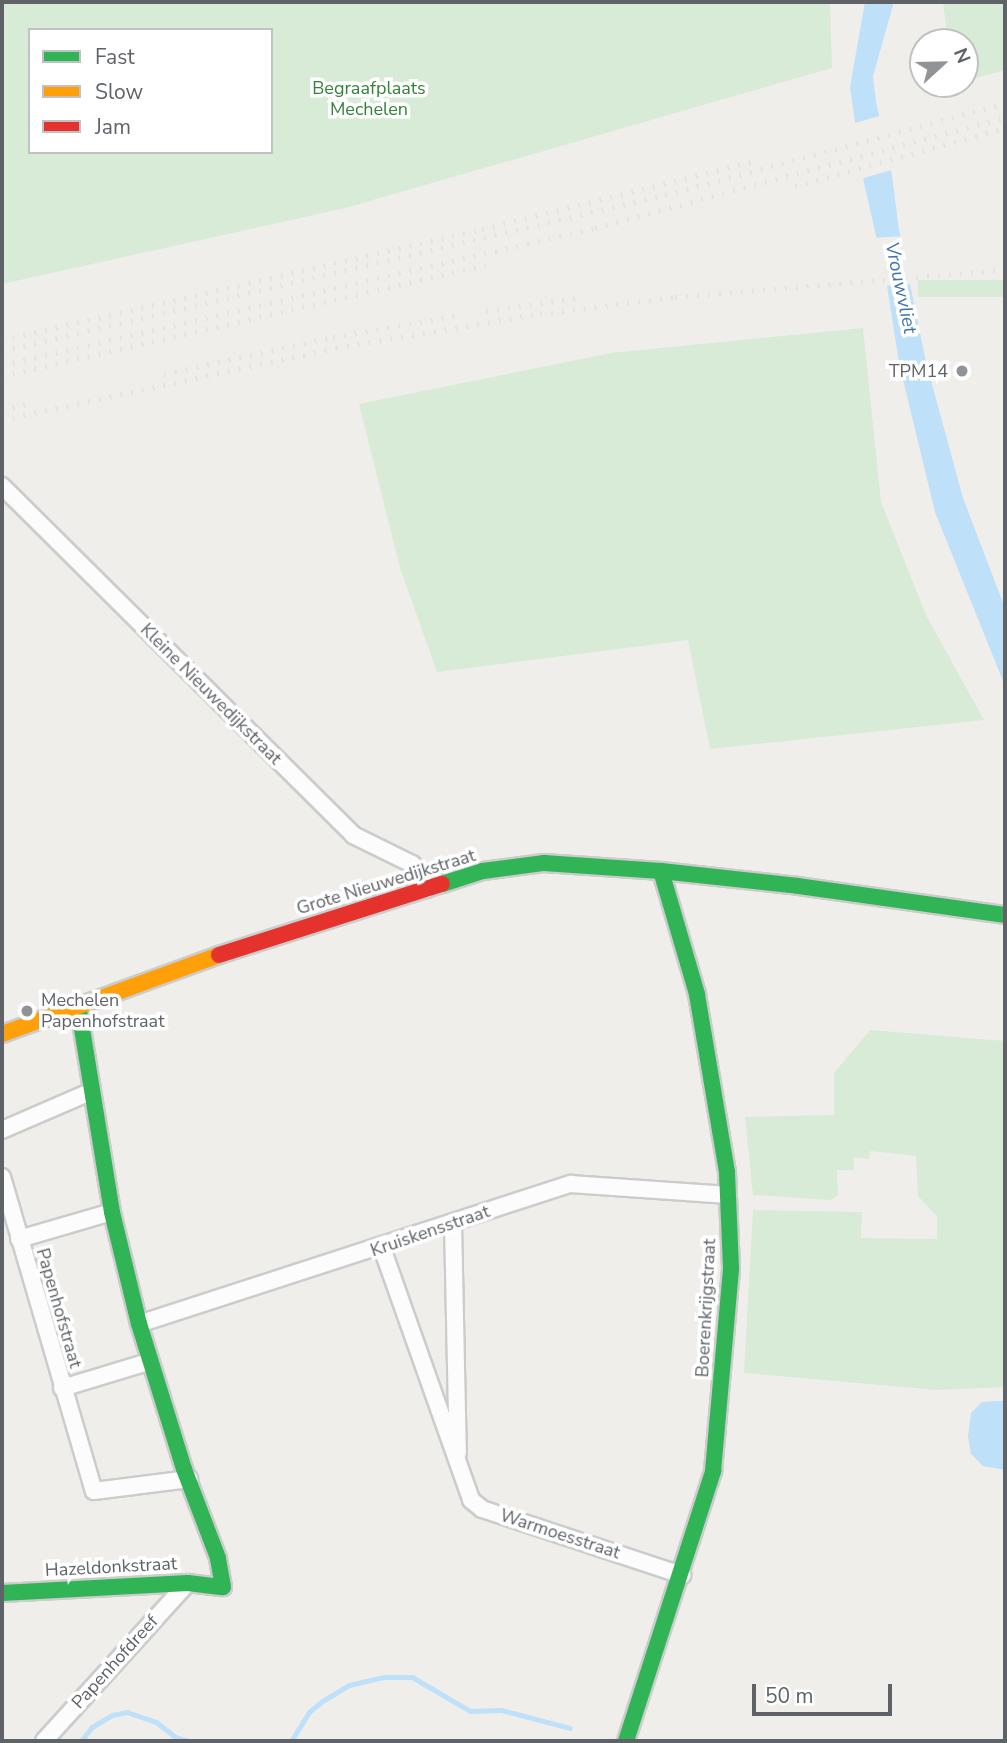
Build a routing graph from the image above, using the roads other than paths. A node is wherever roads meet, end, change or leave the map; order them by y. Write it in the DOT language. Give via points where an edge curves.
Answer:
graph roads {
  1 [pos="2,486"];
  2 [pos="661,871"];
  3 [pos="426,889"];
  4 [pos="1005,915"];
  5 [pos="78,1005"];
  6 [pos="2,1034"];
  7 [pos="92,1091"];
  8 [pos="2,1129"];
  9 [pos="2,1177"];
  10 [pos="728,1195"];
  11 [pos="112,1212"];
  12 [pos="453,1223"];
  13 [pos="19,1239"];
  14 [pos="382,1248"];
  15 [pos="139,1324"];
  16 [pos="148,1362"];
  17 [pos="62,1388"];
  18 [pos="458,1469"];
  19 [pos="189,1479"];
  20 [pos="682,1574"];
  21 [pos="188,1583"];
  22 [pos="2,1593"];
  23 [pos="44,1741"];
  24 [pos="626,1741"];
  1 -- 3 [label="street, Kleine Nieuwedijkstraat" via="353,835 412,864"];
  2 -- 3 [label="street, Grote Nieuwedijkstraat" via="544,863 483,871"];
  2 -- 4 [label="street, Grote Nieuwedijkstraat"];
  2 -- 10 [label="street, Boerenkrijgstraat" via="697,994"];
  3 -- 5 [label="street, Grote Nieuwedijkstraat"];
  5 -- 6 [label="street, Grote Nieuwedijkstraat"];
  5 -- 7 [label="street"];
  7 -- 8 [label="street"];
  7 -- 11 [label="street"];
  9 -- 13 [label="street, Papenhofstraat"];
  10 -- 12 [label="street, Kruiskensstraat" via="571,1184"];
  10 -- 20 [label="street, Boerenkrijgstraat" via="731,1268 713,1471"];
  11 -- 13 [label="street, Papenhofstraat"];
  11 -- 15 [label="street"];
  12 -- 14 [label="street, Kruiskensstraat"];
  12 -- 18 [label="street, Warmoesstraat"];
  13 -- 17 [label="street, Papenhofstraat"];
  14 -- 15 [label="street, Kruiskensstraat"];
  14 -- 18 [label="street, Warmoesstraat"];
  15 -- 16 [label="street"];
  16 -- 17 [label="street, Papenhofstraat"];
  16 -- 19 [label="street"];
  17 -- 19 [label="street, Papenhofstraat" via="94,1491"];
  18 -- 20 [label="street, Warmoesstraat" via="471,1500 482,1509"];
  19 -- 21 [label="street, Hazeldonkstraat" via="218,1559 223,1587"];
  20 -- 24 [label="street, Boerenkrijgstraat"];
  21 -- 22 [label="street, Hazeldonkstraat"];
  21 -- 23 [label="street, Papenhofdreef"];
}
